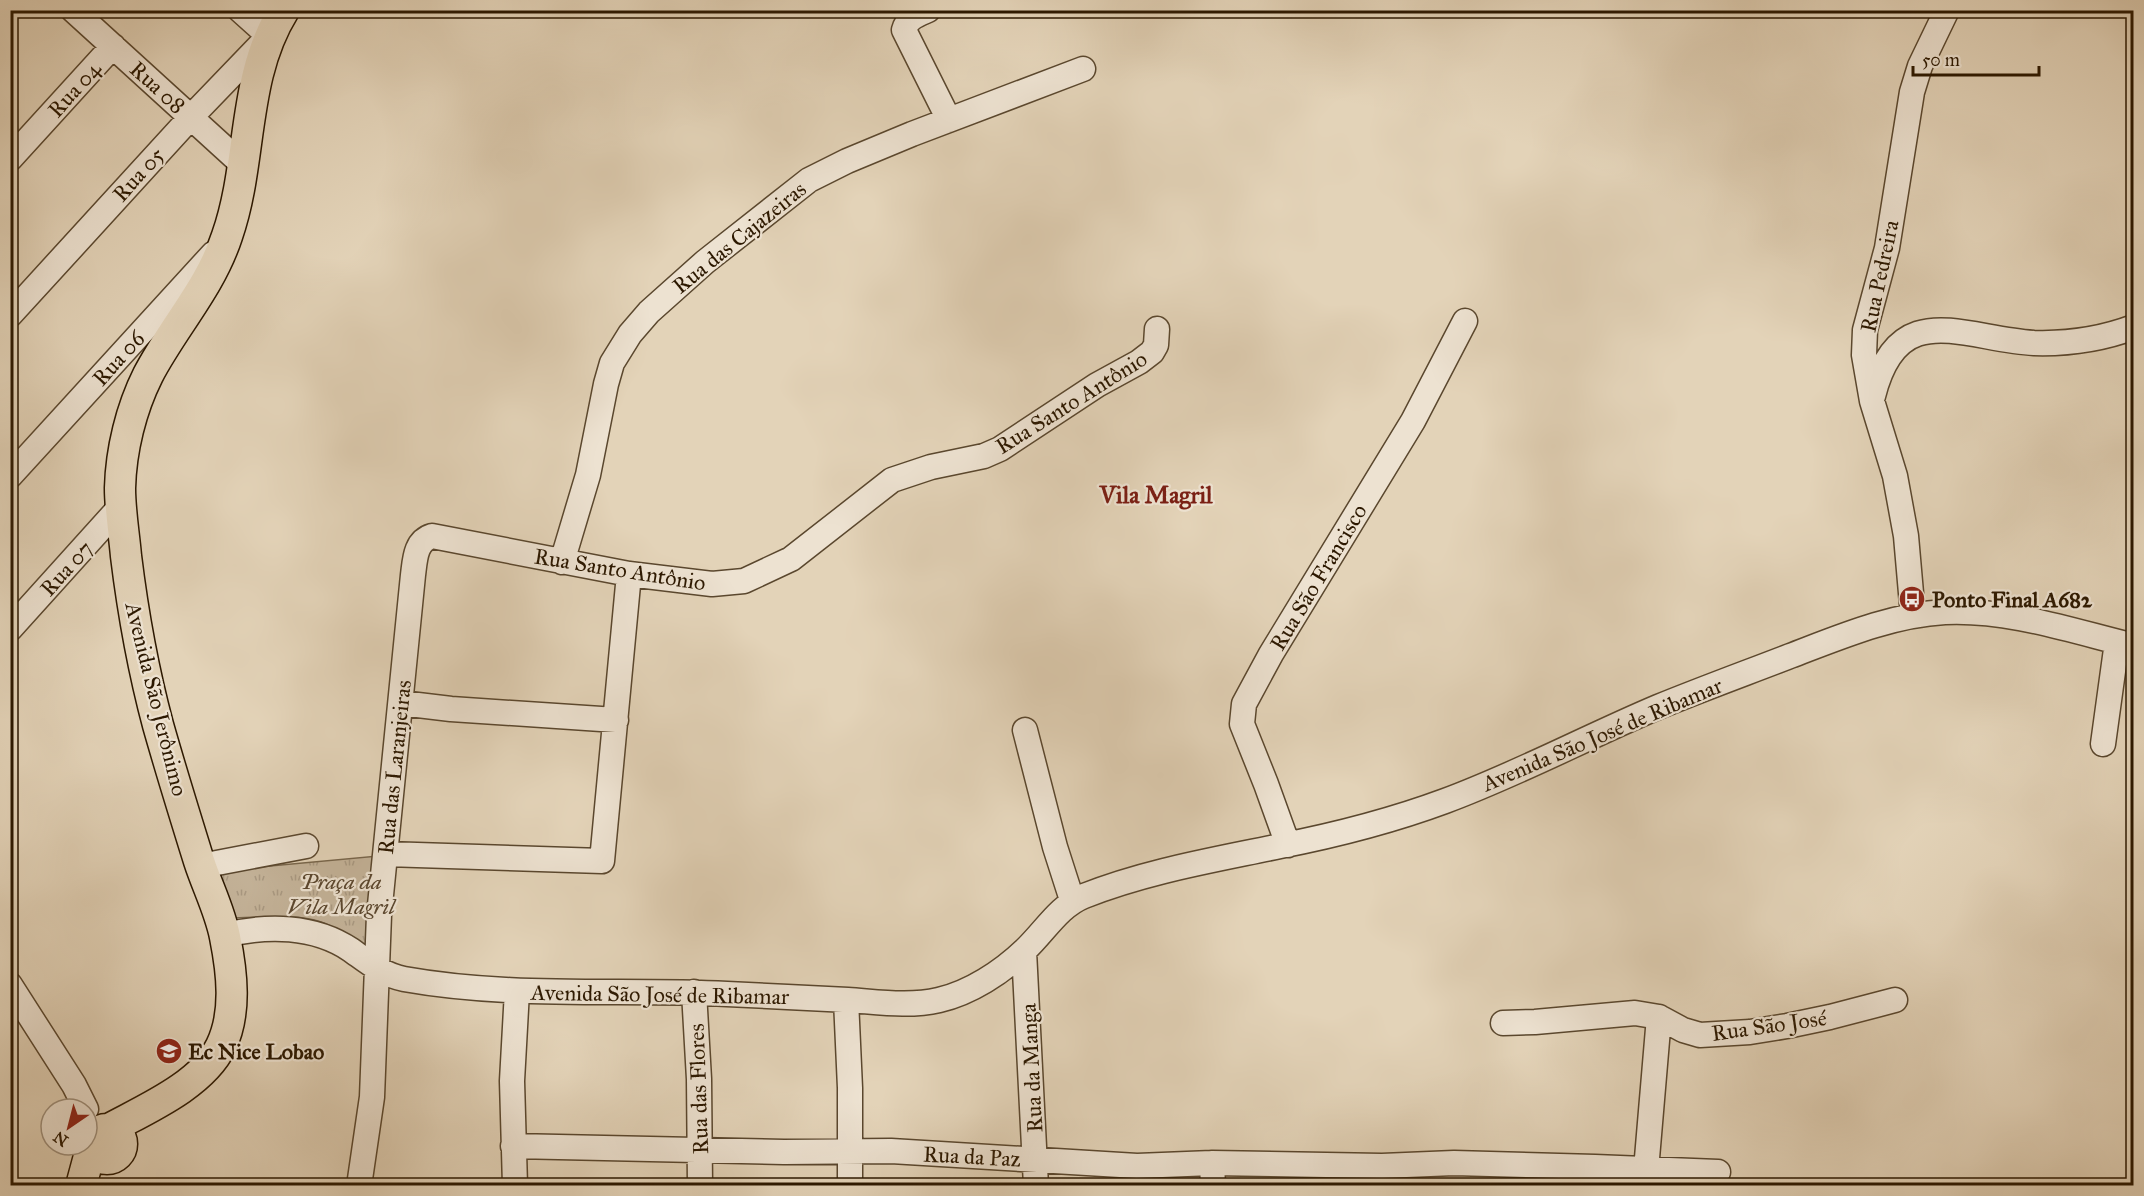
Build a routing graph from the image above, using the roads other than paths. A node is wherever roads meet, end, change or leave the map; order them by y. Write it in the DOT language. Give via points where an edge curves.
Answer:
graph roads {
  1 [pos="73,10"];
  2 [pos="240,10"];
  3 [pos="928,10"];
  4 [pos="1947,10"];
  5 [pos="279,17"];
  6 [pos="112,46"];
  7 [pos="1083,69"];
  8 [pos="191,117"];
  9 [pos="949,120"];
  10 [pos="10,159"];
  11 [pos="242,164"];
  12 [pos="226,239"];
  13 [pos="10,315"];
  14 [pos="1465,321"];
  15 [pos="2133,327"];
  16 [pos="1157,329"];
  17 [pos="1872,401"];
  18 [pos="10,477"];
  19 [pos="121,506"];
  20 [pos="432,536"];
  21 [pos="562,562"];
  22 [pos="629,574"];
  23 [pos="1913,616"];
  24 [pos="10,629"];
  25 [pos="2125,644"];
  26 [pos="401,703"];
  27 [pos="616,720"];
  28 [pos="1025,730"];
  29 [pos="2103,744"];
  30 [pos="1288,845"];
  31 [pos="306,846"];
  32 [pos="386,854"];
  33 [pos="201,866"];
  34 [pos="1072,900"];
  35 [pos="225,935"];
  36 [pos="1024,951"];
  37 [pos="378,969"];
  38 [pos="10,985"];
  39 [pos="517,991"];
  40 [pos="694,992"];
  41 [pos="846,1000"];
  42 [pos="1895,1000"];
  43 [pos="1659,1017"];
  44 [pos="1503,1023"];
  45 [pos="101,1134"];
  46 [pos="513,1146"];
  47 [pos="700,1149"];
  48 [pos="849,1151"];
  49 [pos="1035,1160"];
  50 [pos="1646,1170"];
  51 [pos="1718,1172"];
  52 [pos="1212,1174"];
  53 [pos="1528,1175"];
  54 [pos="1382,1176"];
  55 [pos="81,1185"];
  56 [pos="89,1185"];
  57 [pos="359,1185"];
  58 [pos="514,1185"];
  59 [pos="699,1185"];
  60 [pos="850,1185"];
  61 [pos="1036,1185"];
  1 -- 6 [label="street, Rua 08"];
  2 -- 5 [label="street"];
  3 -- 9 [label="street" via="905,23 904,30"];
  4 -- 17 [label="street, Rua Pedreira" via="1912,92 1887,248 1865,330 1864,355"];
  5 -- 8 [label="street, Rua 05"];
  5 -- 11 [label="main road, Avenida São Jerônimo" via="257,71"];
  6 -- 8 [label="street, Rua 08"];
  6 -- 10 [label="street, Rua 04"];
  7 -- 9 [label="street, Rua das Cajazeiras"];
  8 -- 11 [label="street, Rua 08"];
  8 -- 13 [label="street, Rua 05"];
  9 -- 21 [label="street, Rua das Cajazeiras" via="809,180 705,262 630,333 612,363 588,475"];
  11 -- 12 [label="main road, Avenida São Jerônimo"];
  12 -- 18 [label="street, Rua 06"];
  12 -- 19 [label="main road, Avenida São Jerônimo" via="201,292 149,374 136,403 121,469"];
  14 -- 30 [label="street, Rua São Francisco" via="1407,431 1244,704 1242,724"];
  15 -- 17 [label="street" via="2110,336 2058,343 1963,331 1926,331 1893,350 1878,377"];
  16 -- 22 [label="street, Rua Santo Antônio" via="1152,352 1023,435 984,456 931,466 892,480 791,559 763,574 744,581 712,584"];
  17 -- 23 [label="street, Rua Pedreira" via="1895,476 1906,536"];
  19 -- 24 [label="street, Rua 07"];
  19 -- 33 [label="main road, Avenida São Jerônimo" via="143,665"];
  20 -- 21 [label="street, Rua Santo Antônio"];
  20 -- 26 [label="street, Rua das Laranjeiras" via="420,542 414,567"];
  21 -- 22 [label="street, Rua Santo Antônio"];
  22 -- 27 [label="street"];
  23 -- 25 [label="street, Avenida São José de Ribamar" via="1977,612"];
  23 -- 30 [label="street, Avenida São José de Ribamar" via="1859,630 1656,708 1446,801 1362,828"];
  25 -- 29 [label="street"];
  26 -- 27 [label="street"];
  26 -- 32 [label="street, Rua das Laranjeiras"];
  27 -- 32 [label="street" via="602,861"];
  28 -- 34 [label="street"];
  30 -- 34 [label="street, Avenida São José de Ribamar" via="1125,880"];
  31 -- 33 [label="street"];
  32 -- 37 [label="street, Rua das Laranjeiras"];
  33 -- 35 [label="main road, Avenida São Jerônimo"];
  34 -- 36 [label="street, Avenida São José de Ribamar"];
  35 -- 37 [label="street, Avenida São José de Ribamar" via="282,929 322,935"];
  35 -- 45 [label="main road, Avenida São Jerônimo" via="232,1005 221,1047 191,1082 163,1099 140,1120"];
  36 -- 41 [label="street, Avenida São José de Ribamar" via="974,986 937,1000"];
  36 -- 49 [label="street, Rua da Manga"];
  37 -- 39 [label="street, Avenida São José de Ribamar" via="400,979"];
  37 -- 57 [label="street, Rua das Laranjeiras" via="372,1097"];
  38 -- 45 [label="street"];
  39 -- 40 [label="street, Avenida São José de Ribamar"];
  39 -- 46 [label="street"];
  40 -- 41 [label="street, Avenida São José de Ribamar"];
  40 -- 47 [label="street, Rua das Flores"];
  41 -- 48 [label="street"];
  42 -- 43 [label="street, Rua São José" via="1750,1032 1700,1035"];
  43 -- 44 [label="street, Rua São José" via="1635,1013"];
  43 -- 50 [label="street"];
  45 -- 55 [label="main road, Avenida São Jerônimo"];
  45 -- 56 [label="main road, Avenida São Jerônimo"];
  46 -- 47 [label="street, Rua da Paz"];
  46 -- 58 [label="street"];
  47 -- 48 [label="street, Rua da Paz"];
  47 -- 59 [label="street, Rua das Flores"];
  48 -- 49 [label="street, Rua da Paz" via="891,1150"];
  48 -- 60 [label="street"];
  49 -- 52 [label="street, Rua da Paz"];
  49 -- 61 [label="street, Rua da Manga"];
  50 -- 51 [label="street, Rua da Paz"];
  50 -- 53 [label="street, Rua da Paz"];
  52 -- 54 [label="street, Rua da Paz"];
  53 -- 54 [label="street, Rua da Paz" via="1454,1163"];
}
